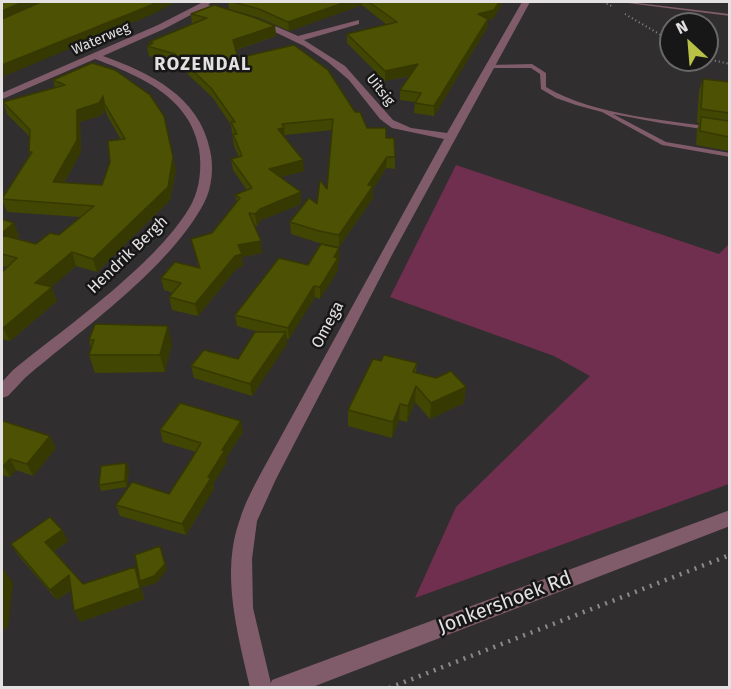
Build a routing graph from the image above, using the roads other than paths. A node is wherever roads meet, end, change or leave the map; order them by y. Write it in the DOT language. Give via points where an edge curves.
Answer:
graph roads {
  1 [pos="526,2"];
  2 [pos="622,2"];
  3 [pos="205,4"];
  4 [pos="729,15"];
  5 [pos="356,22"];
  6 [pos="298,39"];
  7 [pos="95,56"];
  8 [pos="490,67"];
  9 [pos="2,96"];
  10 [pos="597,108"];
  11 [pos="729,131"];
  12 [pos="451,137"];
  13 [pos="729,155"];
  14 [pos="2,392"];
  15 [pos="729,518"];
  16 [pos="261,687"];
  17 [pos="280,687"];
  1 -- 8 [label="street, Omega"];
  2 -- 4 [label="lane"];
  3 -- 6 [label="street, Uitsig"];
  3 -- 7 [label="street, Waterweg"];
  5 -- 6 [label="street"];
  6 -- 12 [label="street, Uitsig" via="350,75 397,126"];
  7 -- 9 [label="street, Waterweg"];
  7 -- 14 [label="street, Hendrik Bergh" via="133,69 184,105 205,146 203,191 187,219 160,250"];
  8 -- 10 [label="lane" via="532,66 543,73 543,88 547,92"];
  8 -- 12 [label="street, Omega"];
  10 -- 11 [label="lane"];
  10 -- 13 [label="lane" via="664,144"];
  12 -- 16 [label="street, Omega" via="267,478 248,521 242,559 243,608"];
  15 -- 17 [label="street, Jonkershoek Rd"];
}
